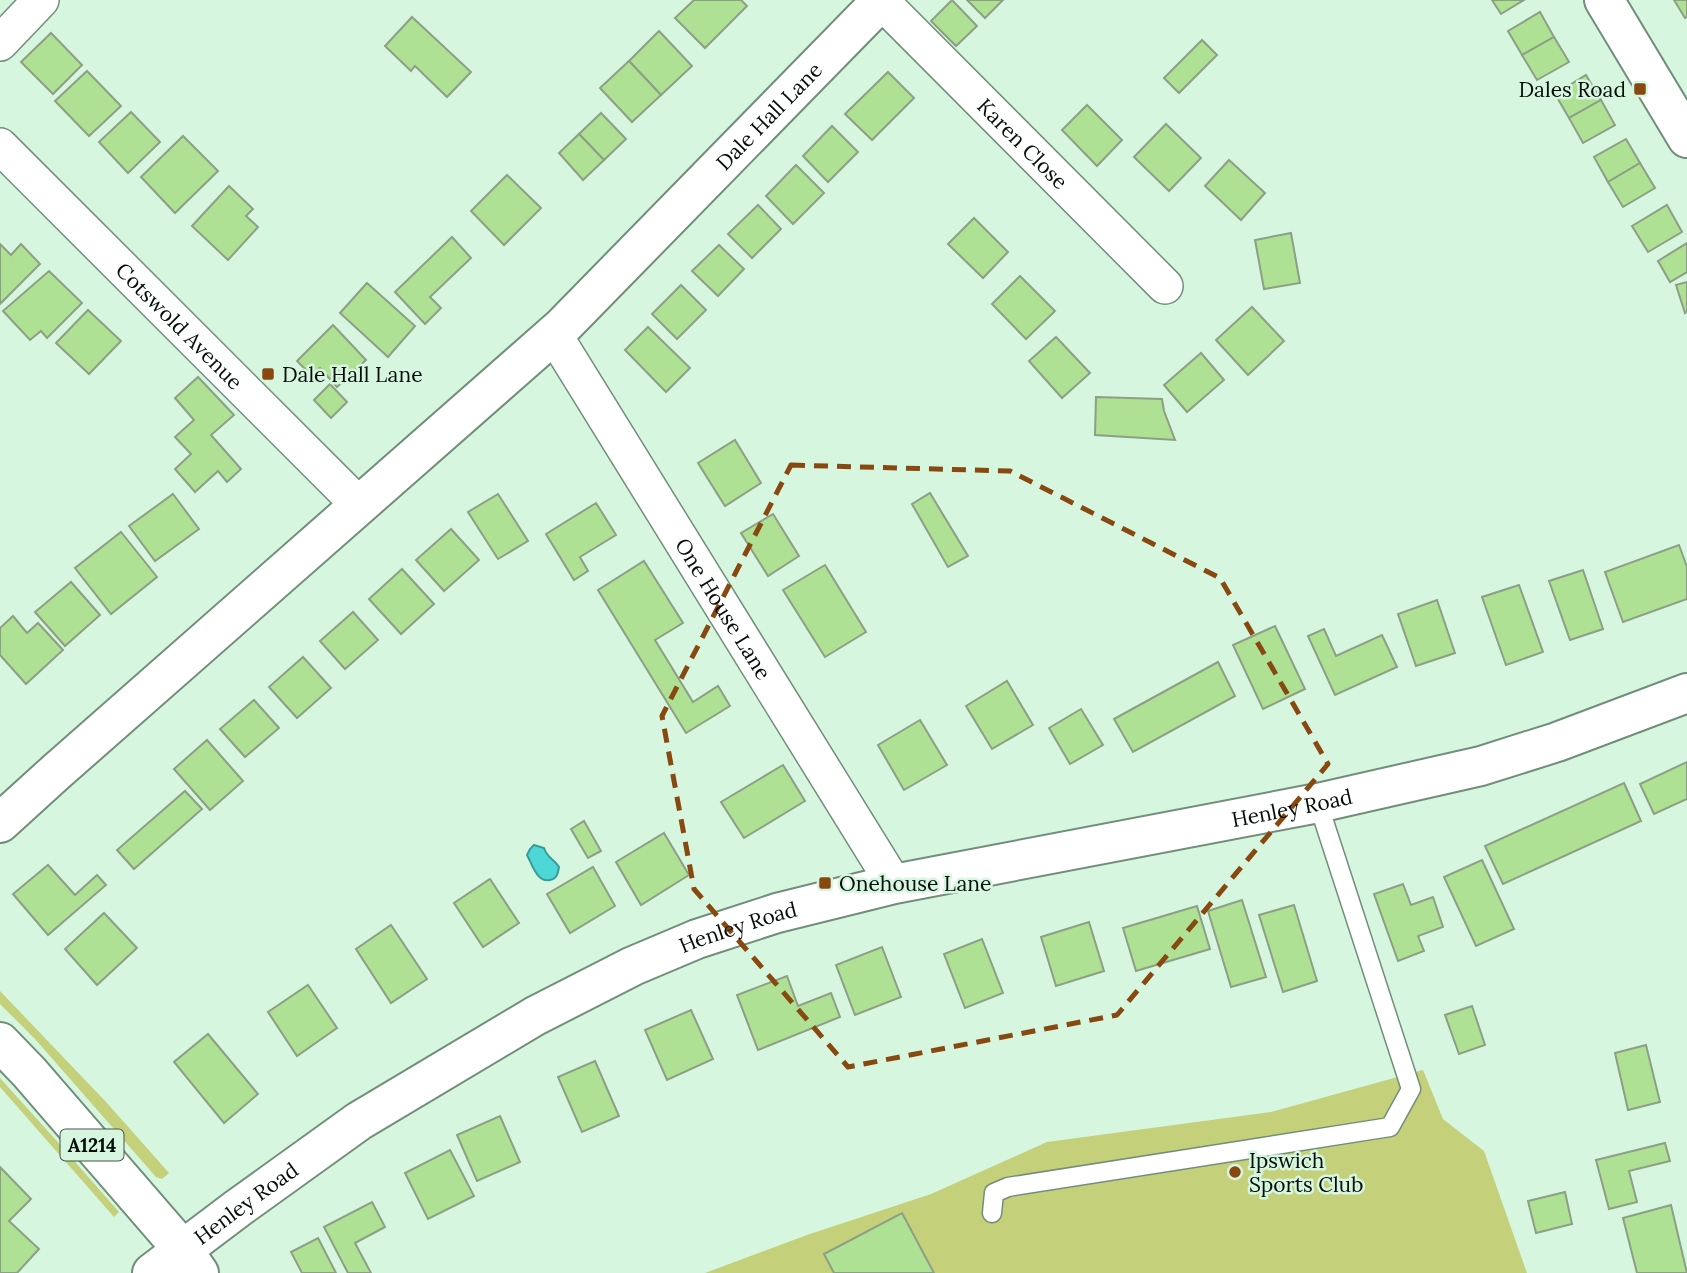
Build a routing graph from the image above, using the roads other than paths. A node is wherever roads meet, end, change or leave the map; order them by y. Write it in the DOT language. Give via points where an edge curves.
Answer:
graph roads {
  1 [pos="41,0"];
  2 [pos="882,0"];
  3 [pos="1604,0"];
  4 [pos="0,43"];
  5 [pos="1687,138"];
  6 [pos="0,146"];
  7 [pos="1166,286"];
  8 [pos="553,334"];
  9 [pos="359,505"];
  10 [pos="1687,693"];
  11 [pos="1318,803"];
  12 [pos="0,823"];
  13 [pos="894,884"];
  14 [pos="0,1042"];
  15 [pos="992,1213"];
  16 [pos="191,1261"];
  17 [pos="152,1273"];
  1 -- 4 [label="street"];
  2 -- 7 [label="street, Karen Close"];
  2 -- 8 [label="street, Dale Hall Lane"];
  3 -- 5 [label="street"];
  6 -- 9 [label="street, Cotswold Avenue"];
  8 -- 9 [label="street, Dale Hall Lane"];
  8 -- 13 [label="street, One House Lane"];
  9 -- 12 [label="street, Dale Hall Lane"];
  10 -- 11 [label="street, Henley Road" via="1557,743"];
  11 -- 13 [label="street, Henley Road"];
  11 -- 15 [label="lane" via="1411,1089 1390,1127 1008,1187 994,1193"];
  13 -- 16 [label="street, Henley Road" via="777,913 697,939 535,1016 359,1121 238,1208"];
  14 -- 16 [label="street, A1214"];
  16 -- 17 [label="street, Henley Road"];
}
